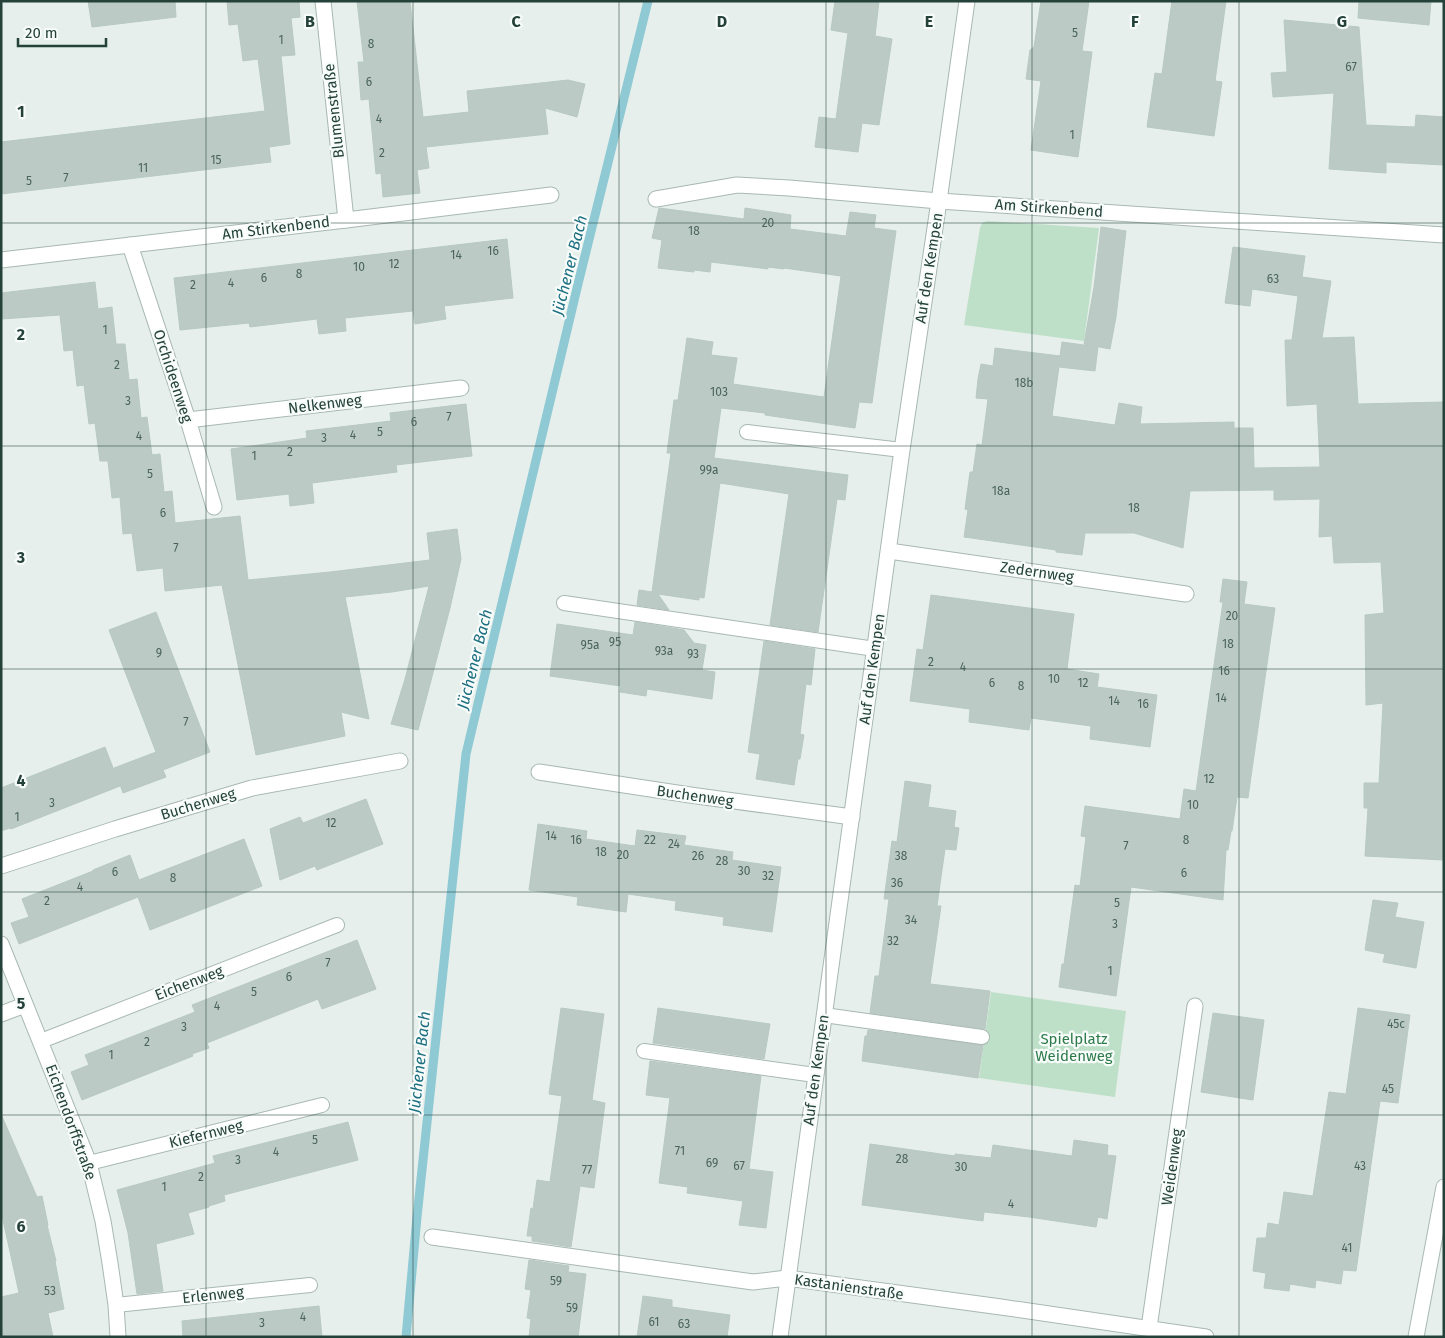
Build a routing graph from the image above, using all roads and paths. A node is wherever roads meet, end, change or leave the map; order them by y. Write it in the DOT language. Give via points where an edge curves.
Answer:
graph roads {
  1 [pos="323,1"];
  2 [pos="967,1"];
  3 [pos="551,195"];
  4 [pos="656,199"];
  5 [pos="939,201"];
  6 [pos="346,220"];
  7 [pos="1444,234"];
  8 [pos="130,245"];
  9 [pos="1,260"];
  10 [pos="461,388"];
  11 [pos="188,420"];
  12 [pos="747,432"];
  13 [pos="902,450"];
  14 [pos="214,507"];
  15 [pos="889,550"];
  16 [pos="1186,594"];
  17 [pos="564,604"];
  18 [pos="875,649"];
  19 [pos="400,761"];
  20 [pos="539,772"];
  21 [pos="852,817"];
  22 [pos="1,866"];
  23 [pos="337,925"];
  24 [pos="1,944"];
  25 [pos="25,1005"];
  26 [pos="1195,1006"];
  27 [pos="1,1014"];
  28 [pos="824,1015"];
  29 [pos="982,1037"];
  30 [pos="40,1041"];
  31 [pos="644,1051"];
  32 [pos="815,1075"];
  33 [pos="322,1106"];
  34 [pos="89,1163"];
  35 [pos="1444,1187"];
  36 [pos="432,1237"];
  37 [pos="788,1278"];
  38 [pos="310,1285"];
  39 [pos="116,1305"];
  40 [pos="1149,1328"];
  41 [pos="118,1337"];
  42 [pos="780,1337"];
  43 [pos="1206,1337"];
  44 [pos="1416,1337"];
  1 -- 6 [label="street, Blumenstraße"];
  2 -- 5 [label="street, Auf den Kempen"];
  3 -- 6 [label="street, Am Stirkenbend"];
  4 -- 5 [label="street, Am Stirkenbend" via="737,186"];
  5 -- 7 [label="street, Am Stirkenbend"];
  5 -- 13 [label="street, Auf den Kempen"];
  6 -- 8 [label="street, Am Stirkenbend"];
  8 -- 9 [label="street, Am Stirkenbend"];
  8 -- 11 [label="street, Orchideenweg"];
  10 -- 11 [label="street, Nelkenweg"];
  11 -- 14 [label="street, Orchideenweg"];
  12 -- 13 [label="lane"];
  13 -- 15 [label="street, Auf den Kempen"];
  15 -- 16 [label="street, Zedernweg"];
  15 -- 18 [label="street, Auf den Kempen"];
  17 -- 18 [label="lane"];
  18 -- 21 [label="street, Auf den Kempen"];
  19 -- 22 [label="street, Buchenweg" via="252,788"];
  20 -- 21 [label="street, Buchenweg"];
  21 -- 28 [label="street, Auf den Kempen"];
  23 -- 30 [label="lane, Eichenweg"];
  24 -- 25 [label="street, Eichendorffstraße"];
  25 -- 27 [label="street"];
  25 -- 30 [label="street, Eichendorffstraße"];
  26 -- 40 [label="street, Weidenweg"];
  28 -- 29 [label="lane"];
  28 -- 32 [label="street, Auf den Kempen"];
  30 -- 34 [label="street, Eichendorffstraße"];
  31 -- 32 [label="lane"];
  32 -- 37 [label="street, Auf den Kempen"];
  33 -- 34 [label="lane, Kiefernweg"];
  34 -- 39 [label="street, Eichendorffstraße" via="103,1221"];
  35 -- 44 [label="street"];
  36 -- 37 [label="street, Kastanienstraße" via="753,1282"];
  37 -- 40 [label="street, Kastanienstraße"];
  37 -- 42 [label="street, Auf den Kempen"];
  38 -- 39 [label="lane, Erlenweg"];
  39 -- 41 [label="street, Eichendorffstraße"];
  40 -- 43 [label="street, Kastanienstraße"];
}
